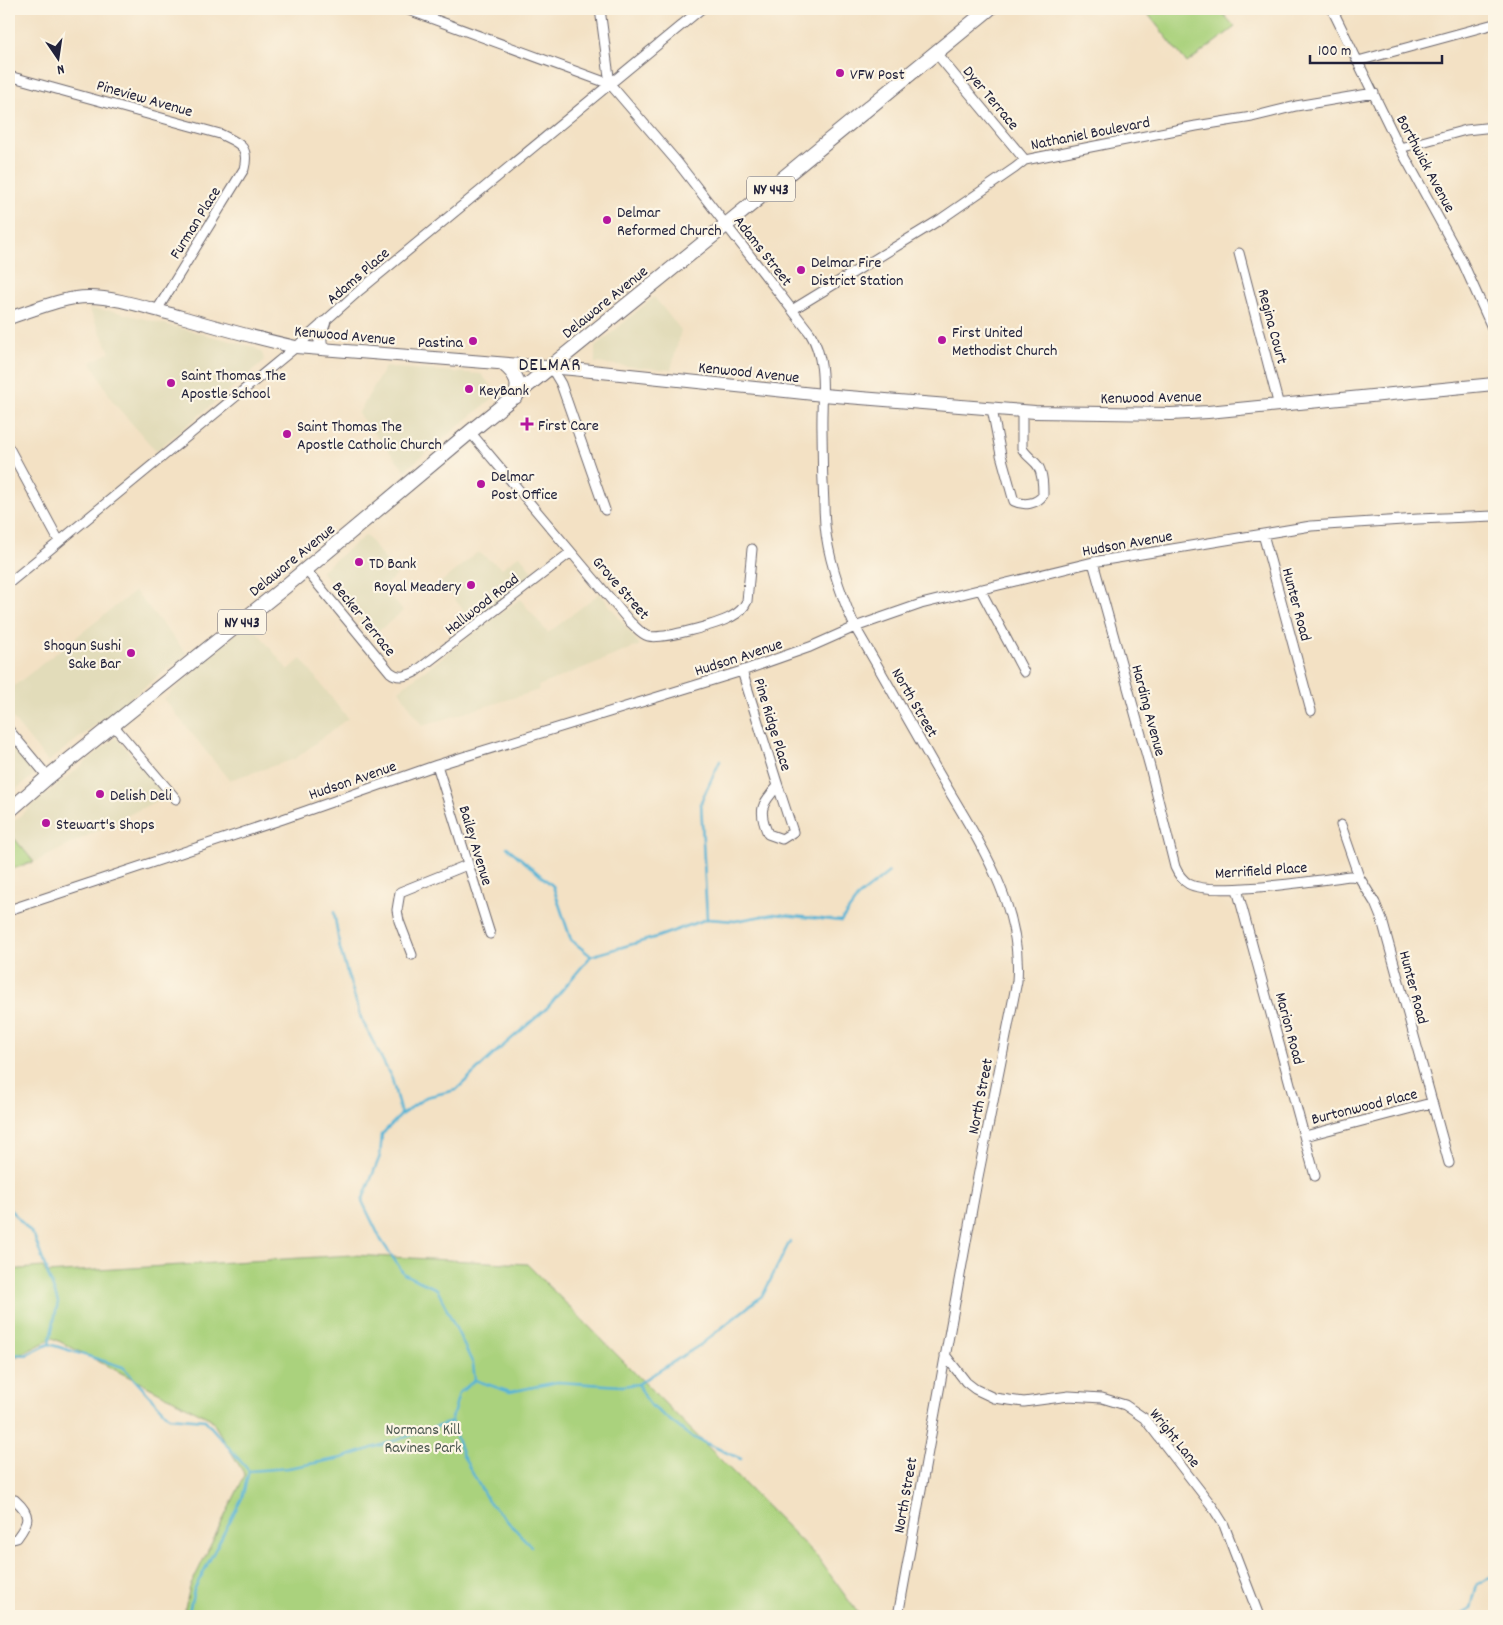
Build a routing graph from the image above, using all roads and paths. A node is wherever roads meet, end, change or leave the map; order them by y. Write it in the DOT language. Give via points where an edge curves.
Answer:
graph roads {
  1 [pos="406,9"];
  2 [pos="600,9"];
  3 [pos="701,9"];
  4 [pos="989,9"];
  5 [pos="1332,9"];
  6 [pos="1494,24"];
  7 [pos="936,53"];
  8 [pos="1358,60"];
  9 [pos="9,76"];
  10 [pos="610,84"];
  11 [pos="1374,93"];
  12 [pos="1494,127"];
  13 [pos="242,146"];
  14 [pos="1400,148"];
  15 [pos="1025,160"];
  16 [pos="726,225"];
  17 [pos="1239,253"];
  18 [pos="157,310"];
  19 [pos="792,310"];
  20 [pos="9,318"];
  21 [pos="324,323"];
  22 [pos="1494,332"];
  23 [pos="296,347"];
  24 [pos="321,349"];
  25 [pos="505,365"];
  26 [pos="551,367"];
  27 [pos="1494,384"];
  28 [pos="823,395"];
  29 [pos="514,397"];
  30 [pos="1279,406"];
  31 [pos="992,409"];
  32 [pos="1022,411"];
  33 [pos="470,432"];
  34 [pos="9,448"];
  35 [pos="605,510"];
  36 [pos="1494,516"];
  37 [pos="1263,534"];
  38 [pos="59,541"];
  39 [pos="752,549"];
  40 [pos="571,552"];
  41 [pos="1093,562"];
  42 [pos="306,570"];
  43 [pos="9,583"];
  44 [pos="980,590"];
  45 [pos="851,617"];
  46 [pos="855,627"];
  47 [pos="742,671"];
  48 [pos="1024,672"];
  49 [pos="407,676"];
  50 [pos="1310,711"];
  51 [pos="113,725"];
  52 [pos="9,730"];
  53 [pos="437,765"];
  54 [pos="48,777"];
  55 [pos="778,786"];
  56 [pos="176,799"];
  57 [pos="9,811"];
  58 [pos="1341,825"];
  59 [pos="467,865"];
  60 [pos="1175,867"];
  61 [pos="1358,877"];
  62 [pos="1237,889"];
  63 [pos="9,910"];
  64 [pos="490,934"];
  65 [pos="412,955"];
  66 [pos="1431,1103"];
  67 [pos="1305,1136"];
  68 [pos="1449,1162"];
  69 [pos="1315,1176"];
  70 [pos="945,1355"];
  71 [pos="9,1501"];
  72 [pos="9,1540"];
  73 [pos="898,1616"];
  74 [pos="1259,1616"];
  1 -- 10 [label="street, Adams Street"];
  2 -- 10 [label="street"];
  3 -- 10 [label="street, Adams Place"];
  4 -- 7 [label="main road, Delaware Avenue / NY 443"];
  5 -- 8 [label="street, Borthwick Avenue"];
  6 -- 8 [label="street"];
  7 -- 15 [label="street, Dyer Terrace"];
  7 -- 16 [label="main road, Delaware Avenue / NY 443"];
  8 -- 11 [label="street, Borthwick Avenue"];
  9 -- 13 [label="street, Pineview Avenue" via="220,134"];
  10 -- 16 [label="street, Adams Street"];
  10 -- 21 [label="street, Adams Place"];
  11 -- 14 [label="street, Borthwick Avenue"];
  11 -- 15 [label="street, Nathaniel Boulevard"];
  12 -- 14 [label="street" via="1466,130"];
  13 -- 18 [label="street, Furman Place" via="246,160 244,169"];
  14 -- 22 [label="street, Borthwick Avenue" via="1463,263"];
  15 -- 19 [label="street, Nathaniel Boulevard" via="940,219"];
  16 -- 19 [label="street, Adams Street"];
  16 -- 26 [label="main road, Delaware Avenue / NY 443"];
  17 -- 30 [label="street, Regina Court"];
  18 -- 20 [label="main road, Kenwood Avenue" via="89,297 52,304"];
  18 -- 23 [label="main road, Kenwood Avenue"];
  19 -- 28 [label="street, Adams Street" via="816,342 822,368"];
  21 -- 23 [label="street, Adams Place"];
  21 -- 24 [label="main road"];
  23 -- 24 [label="main road, Kenwood Avenue"];
  23 -- 38 [label="street, Adams Place"];
  24 -- 25 [label="main road, Kenwood Avenue"];
  25 -- 26 [label="main road, Kenwood Avenue"];
  25 -- 29 [label="main road" via="518,383"];
  26 -- 28 [label="main road, Kenwood Avenue"];
  26 -- 29 [label="main road, Delaware Avenue / NY 443"];
  26 -- 35 [label="street" via="561,384"];
  27 -- 30 [label="main road, Kenwood Avenue"];
  28 -- 31 [label="main road, Kenwood Avenue"];
  28 -- 45 [label="street, Adams Street" via="827,538"];
  29 -- 33 [label="main road, Delaware Avenue / NY 443"];
  30 -- 32 [label="main road, Kenwood Avenue" via="1171,414"];
  31 -- 32 [label="main road, Kenwood Avenue"];
  31 -- 32 [label="street" via="1014,501 1024,504 1040,499 1043,494 1041,472 1022,448"];
  33 -- 40 [label="street, Grove Street"];
  33 -- 42 [label="main road, Delaware Avenue / NY 443"];
  34 -- 38 [label="street"];
  36 -- 37 [label="street, Hudson Avenue" via="1312,526"];
  37 -- 41 [label="street, Hudson Avenue"];
  37 -- 50 [label="street, Hunter Road"];
  38 -- 43 [label="street, Adams Place"];
  39 -- 40 [label="street, Grove Street" via="744,608 719,622 659,637 641,632"];
  40 -- 49 [label="street, Hallwood Road"];
  41 -- 44 [label="street, Hudson Avenue"];
  41 -- 60 [label="street, Harding Avenue"];
  42 -- 49 [label="street, Becker Terrace" via="390,672 396,676"];
  42 -- 51 [label="main road, Delaware Avenue / NY 443"];
  44 -- 46 [label="street, Hudson Avenue" via="921,604"];
  44 -- 48 [label="street"];
  45 -- 46 [label="street, North Street"];
  46 -- 47 [label="street, Hudson Avenue" via="810,648"];
  46 -- 70 [label="street, North Street" via="994,870 1017,942 1017,981"];
  47 -- 53 [label="street, Hudson Avenue"];
  47 -- 55 [label="street, Pine Ridge Place"];
  51 -- 54 [label="main road, Delaware Avenue / NY 443"];
  51 -- 56 [label="street"];
  52 -- 54 [label="street"];
  53 -- 59 [label="street, Bailey Avenue"];
  53 -- 63 [label="street, Hudson Avenue"];
  54 -- 57 [label="main road, Delaware Avenue / NY 443"];
  55 -- 55 [label="street, Pine Ridge Place" via="765,800 762,819 768,834 782,840 793,832"];
  58 -- 61 [label="street, Hunter Road"];
  59 -- 64 [label="street, Bailey Avenue"];
  59 -- 65 [label="street" via="400,892 399,922"];
  60 -- 62 [label="street, Merrifield Place" via="1190,885"];
  61 -- 62 [label="street, Merrifield Place"];
  61 -- 66 [label="street, Hunter Road" via="1382,920"];
  62 -- 67 [label="street, Marion Road"];
  66 -- 67 [label="street, Burtonwood Place"];
  66 -- 68 [label="street, Hunter Road"];
  67 -- 69 [label="street, Marion Road"];
  70 -- 73 [label="street, North Street"];
  70 -- 74 [label="street, Wright Lane" via="966,1382 994,1398 1024,1402 1069,1396 1102,1398 1125,1405 1144,1418 1224,1525"];
  71 -- 72 [label="street" via="15,1500 23,1507 27,1524 16,1538"];
}
